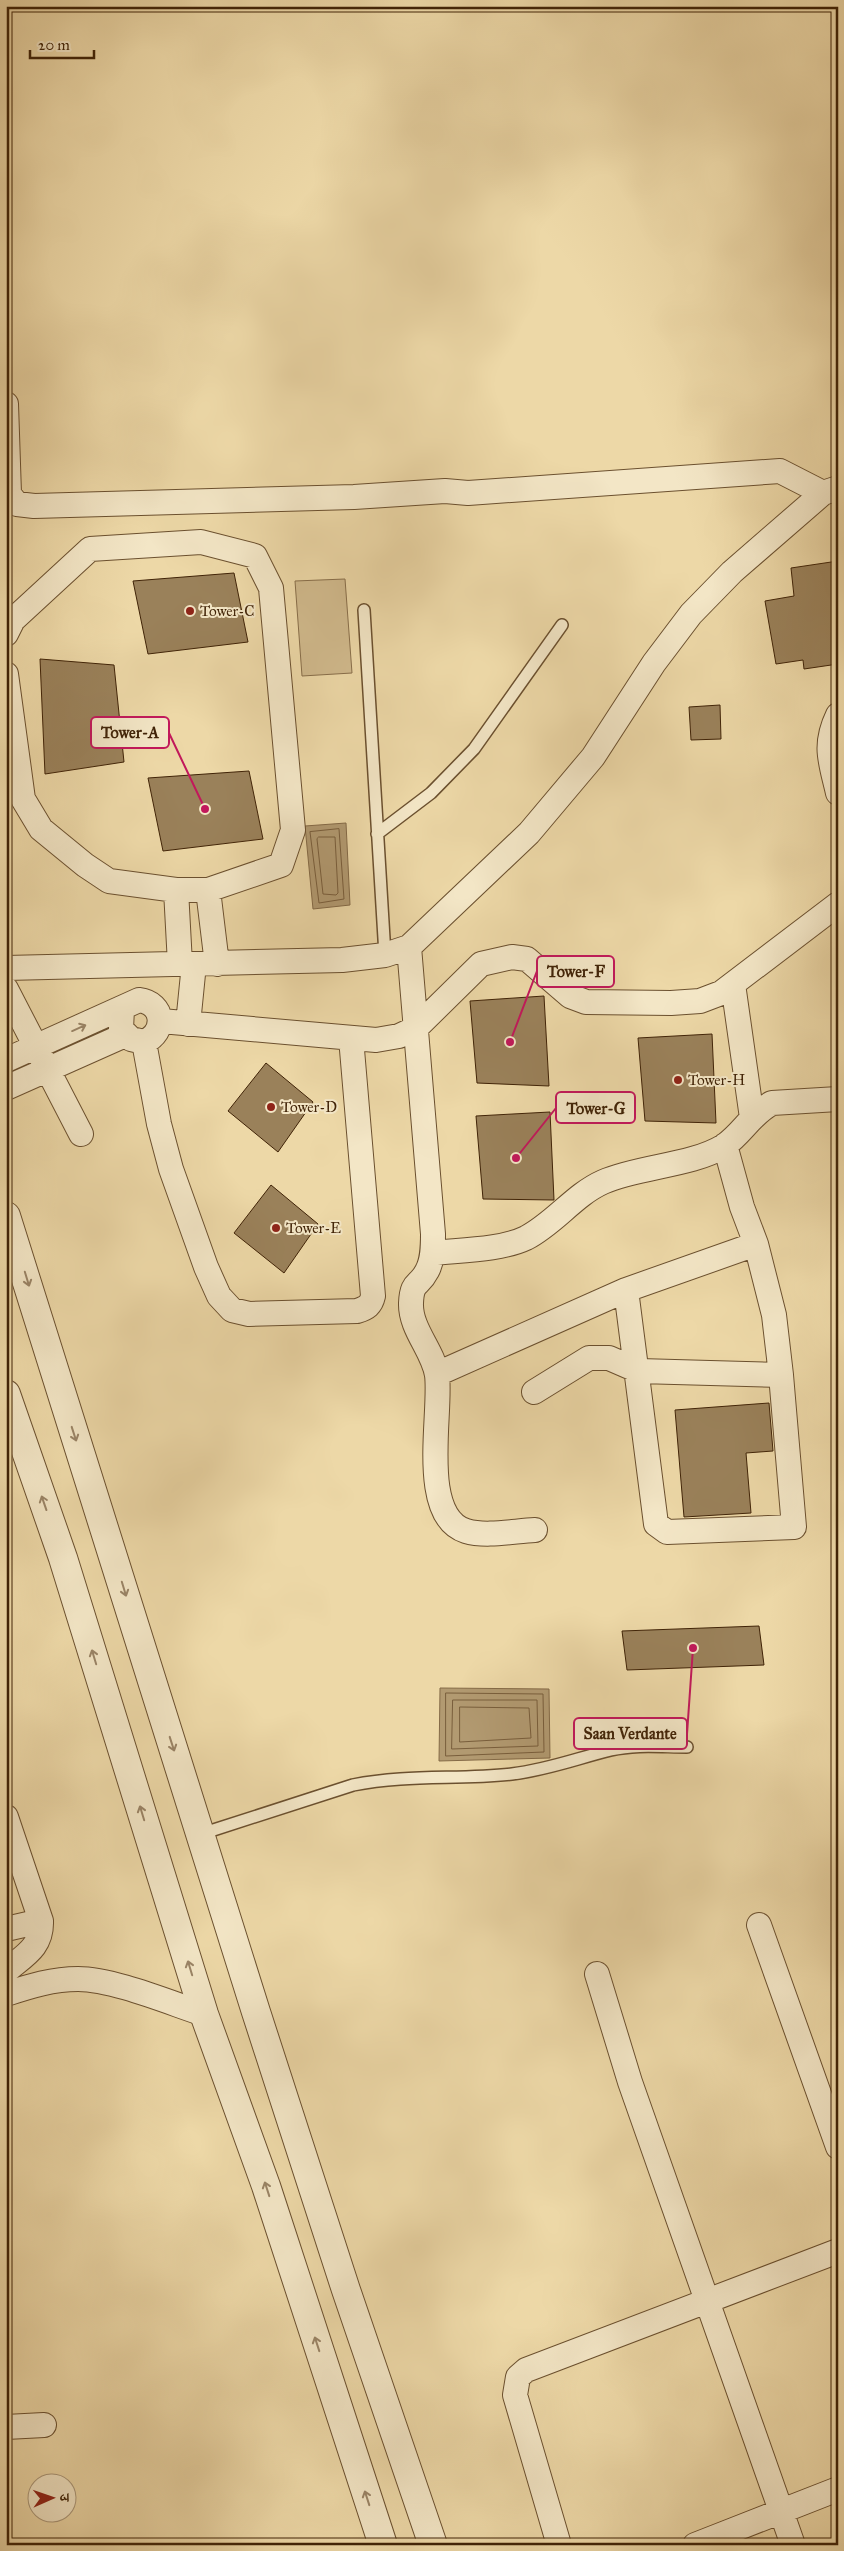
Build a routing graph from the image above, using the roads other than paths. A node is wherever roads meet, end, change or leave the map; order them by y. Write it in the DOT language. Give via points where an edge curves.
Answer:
graph roads {
  1 [pos="6,404"];
  2 [pos="830,490"];
  3 [pos="364,610"];
  4 [pos="562,625"];
  5 [pos="6,634"];
  6 [pos="6,674"];
  7 [pos="838,716"];
  8 [pos="838,793"];
  9 [pos="377,834"];
  10 [pos="176,890"];
  11 [pos="208,890"];
  12 [pos="838,904"];
  13 [pos="409,947"];
  14 [pos="385,955"];
  15 [pos="197,964"];
  16 [pos="6,968"];
  17 [pos="732,984"];
  18 [pos="6,989"];
  19 [pos="122,1009"];
  20 [pos="161,1021"];
  21 [pos="188,1024"];
  22 [pos="416,1028"];
  23 [pos="135,1038"];
  24 [pos="351,1038"];
  25 [pos="36,1047"];
  26 [pos="6,1060"];
  27 [pos="46,1070"];
  28 [pos="6,1088"];
  29 [pos="838,1099"];
  30 [pos="752,1118"];
  31 [pos="81,1134"];
  32 [pos="725,1145"];
  33 [pos="6,1216"];
  34 [pos="756,1244"];
  35 [pos="433,1253"];
  36 [pos="412,1287"];
  37 [pos="626,1290"];
  38 [pos="371,1303"];
  39 [pos="636,1370"];
  40 [pos="437,1374"];
  41 [pos="781,1375"];
  42 [pos="534,1392"];
  43 [pos="6,1394"];
  44 [pos="535,1530"];
  45 [pos="687,1747"];
  46 [pos="6,1817"];
  47 [pos="200,1834"];
  48 [pos="41,1921"];
  49 [pos="759,1925"];
  50 [pos="6,1929"];
  51 [pos="6,1971"];
  52 [pos="597,1974"];
  53 [pos="6,1994"];
  54 [pos="204,2014"];
  55 [pos="838,2147"];
  56 [pos="838,2251"];
  57 [pos="708,2301"];
  58 [pos="44,2426"];
  59 [pos="6,2427"];
  60 [pos="838,2489"];
  61 [pos="782,2511"];
  62 [pos="383,2545"];
  63 [pos="433,2545"];
  64 [pos="559,2545"];
  65 [pos="696,2545"];
  66 [pos="793,2545"];
  1 -- 2 [label="street" via="9,494 17,504 354,498 780,471"];
  2 -- 13 [label="street" via="732,572 691,614 654,663 593,757 530,832"];
  3 -- 9 [label="lane"];
  4 -- 9 [label="lane" via="474,749 431,793"];
  5 -- 11 [label="street" via="13,620 90,549 201,542 255,556 271,588 292,830 281,865"];
  6 -- 10 [label="street" via="23,799 41,829 109,881"];
  7 -- 8 [label="street" via="832,726 828,746"];
  9 -- 14 [label="lane"];
  10 -- 11 [label="street"];
  10 -- 15 [label="street"];
  11 -- 15 [label="street"];
  12 -- 17 [label="street"];
  13 -- 14 [label="street"];
  13 -- 22 [label="street"];
  14 -- 15 [label="street" via="342,960"];
  15 -- 16 [label="street"];
  15 -- 21 [label="street"];
  17 -- 22 [label="street" via="721,993 700,1001 586,1002 570,996 528,959 512,957 481,964"];
  17 -- 30 [label="street"];
  18 -- 25 [label="street"];
  19 -- 20 [label="street" via="133,1002 145,1001 156,1008"];
  19 -- 23 [label="street" via="120,1023"];
  25 -- 19 [label="street, one-way"];
  20 -- 21 [label="street"];
  20 -- 23 [label="street" via="156,1034"];
  21 -- 24 [label="street"];
  22 -- 24 [label="street" via="399,1036 376,1040"];
  22 -- 35 [label="street"];
  23 -- 27 [label="street"];
  23 -- 38 [label="street" via="171,1169 219,1296 232,1310 249,1314 357,1311"];
  24 -- 38 [label="street" via="373,1296"];
  25 -- 26 [label="street"];
  25 -- 27 [label="street"];
  27 -- 28 [label="street"];
  27 -- 31 [label="street"];
  29 -- 30 [label="street" via="772,1103"];
  30 -- 32 [label="street"];
  32 -- 34 [label="street"];
  32 -- 35 [label="street" via="705,1154 602,1182 526,1238 508,1244"];
  33 -- 47 [label="street, one-way"];
  34 -- 37 [label="street"];
  34 -- 41 [label="street" via="774,1315"];
  35 -- 36 [label="street" via="427,1272"];
  36 -- 38 [label="street"];
  36 -- 40 [label="street" via="411,1306"];
  37 -- 39 [label="street"];
  37 -- 40 [label="street"];
  39 -- 41 [label="street"];
  39 -- 41 [label="street" via="656,1524 668,1532 794,1527"];
  39 -- 42 [label="street" via="609,1358 589,1358"];
  40 -- 44 [label="street" via="435,1479 452,1524 476,1533"];
  54 -- 43 [label="street, one-way" via="63,1558"];
  45 -- 47 [label="lane" via="635,1746 548,1769 510,1774 374,1780"];
  46 -- 48 [label="street"];
  47 -- 63 [label="street" via="346,2290"];
  48 -- 50 [label="street"];
  48 -- 51 [label="street" via="42,1935 37,1944"];
  49 -- 55 [label="street"];
  52 -- 57 [label="street" via="630,2082"];
  53 -- 54 [label="street" via="41,1983 79,1979 124,1988"];
  62 -- 54 [label="street, one-way" via="266,2186"];
  56 -- 57 [label="street"];
  57 -- 61 [label="street"];
  57 -- 64 [label="street" via="526,2370 518,2377 515,2395"];
  58 -- 59 [label="street"];
  60 -- 61 [label="street"];
  61 -- 65 [label="street"];
  61 -- 66 [label="street"];
}
